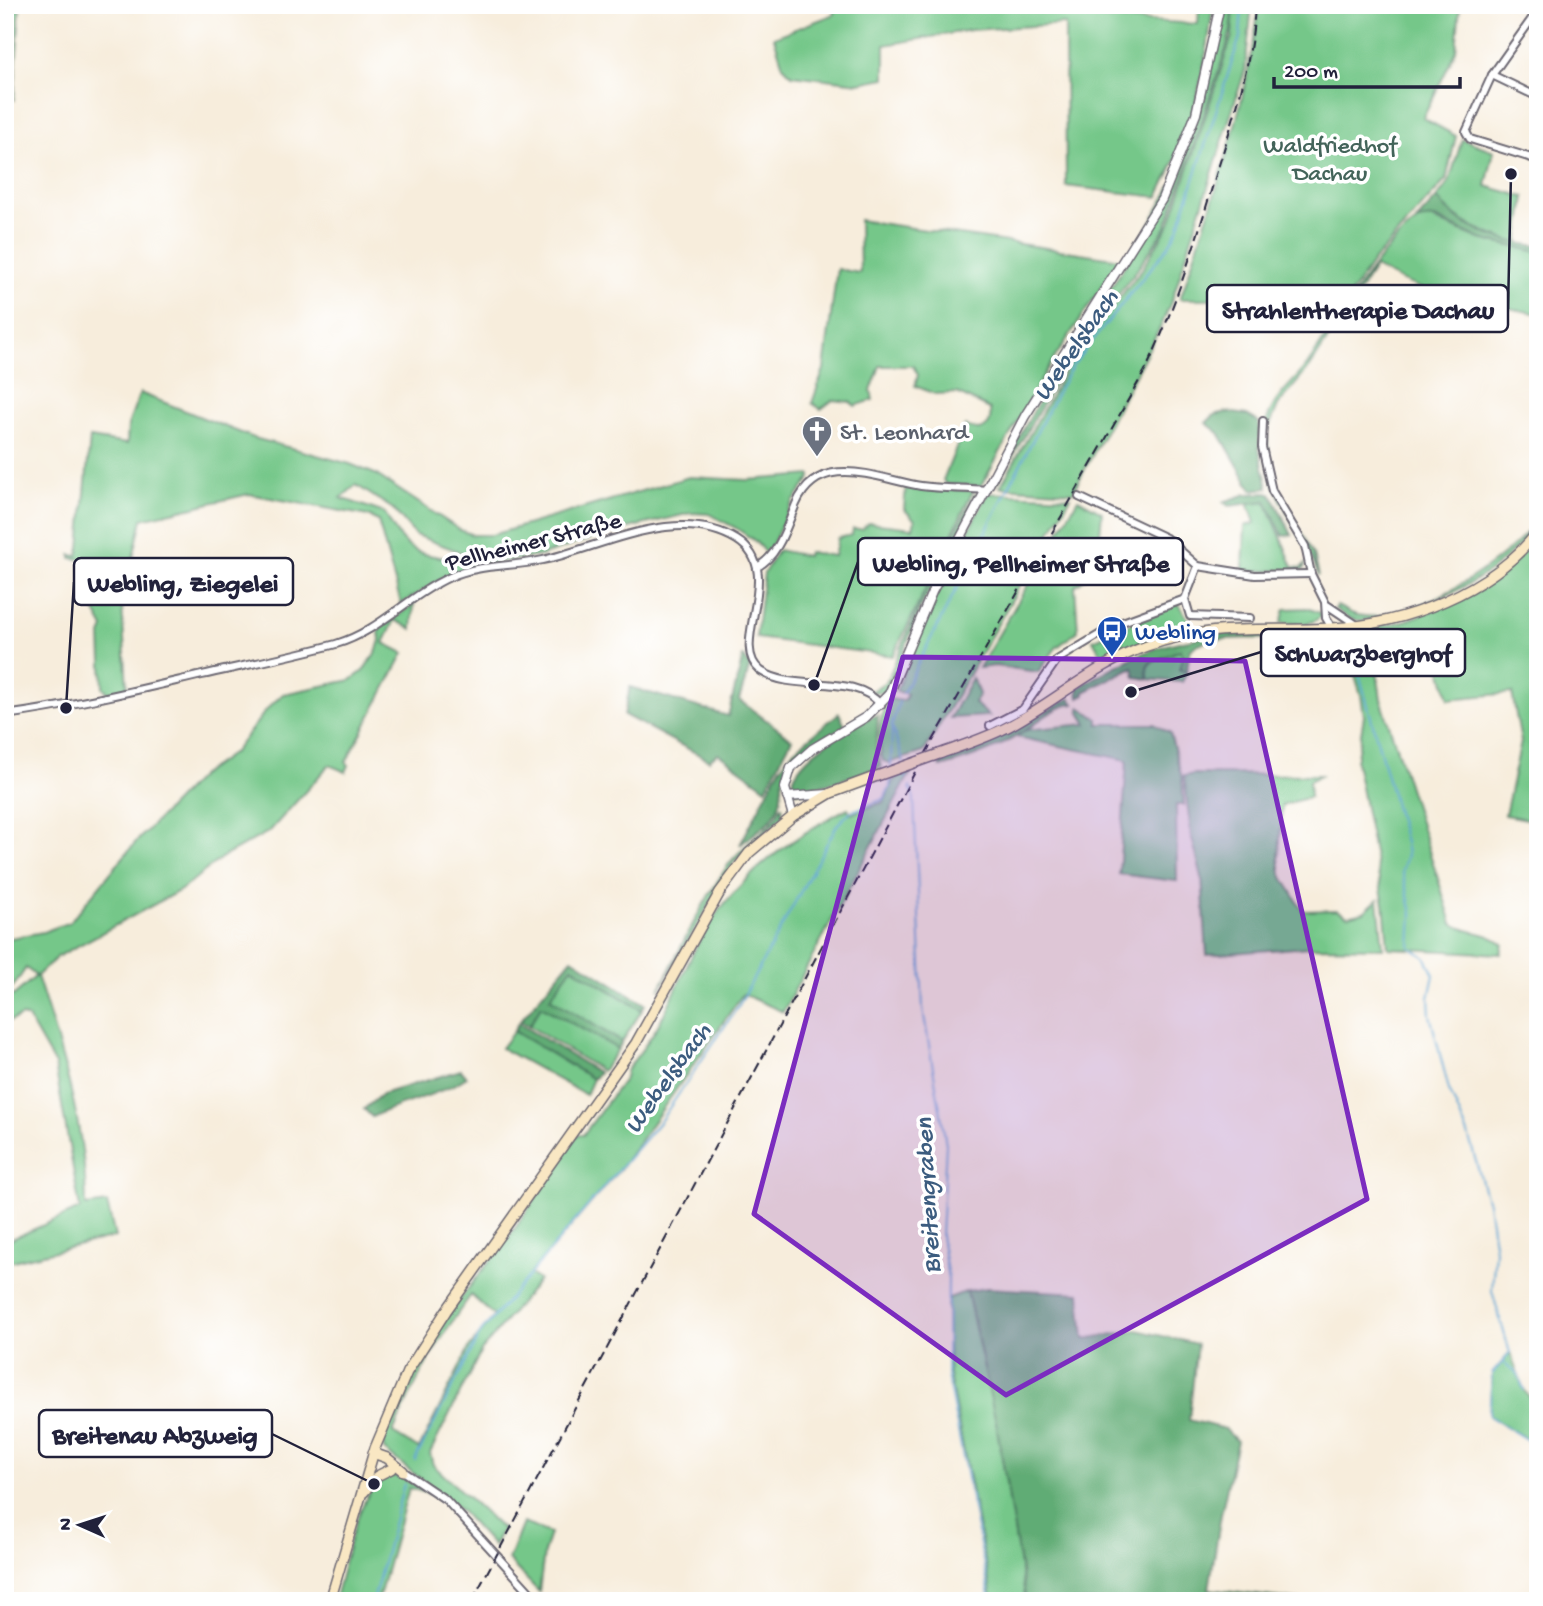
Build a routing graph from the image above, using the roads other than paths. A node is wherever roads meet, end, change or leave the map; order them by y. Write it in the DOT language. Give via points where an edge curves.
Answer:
graph roads {
  1 [pos="1220,5"];
  2 [pos="1538,10"];
  3 [pos="1529,20"];
  4 [pos="1538,27"];
  5 [pos="1492,75"];
  6 [pos="1538,97"];
  7 [pos="1538,160"];
  8 [pos="1263,421"];
  9 [pos="986,490"];
  10 [pos="1079,497"];
  11 [pos="1538,512"];
  12 [pos="1538,523"];
  13 [pos="1538,531"];
  14 [pos="1198,566"];
  15 [pos="757,567"];
  16 [pos="1311,574"];
  17 [pos="1185,599"];
  18 [pos="1330,608"];
  19 [pos="1250,618"];
  20 [pos="1359,625"];
  21 [pos="1332,628"];
  22 [pos="881,705"];
  23 [pos="5,715"];
  24 [pos="990,726"];
  25 [pos="831,793"];
  26 [pos="787,797"];
  27 [pos="793,816"];
  28 [pos="372,1457"];
  29 [pos="391,1469"];
  30 [pos="403,1471"];
  31 [pos="360,1497"];
  32 [pos="537,1599"];
  33 [pos="330,1601"];
  1 -- 9 [label="street" via="1199,104 1173,176 1145,229 1025,416"];
  2 -- 3 [label="street"];
  3 -- 4 [label="street"];
  3 -- 5 [label="street"];
  5 -- 6 [label="street"];
  5 -- 7 [label="street" via="1467,135"];
  8 -- 16 [label="street" via="1262,447 1272,491 1305,546"];
  9 -- 15 [label="street" via="922,486 856,471 823,474 799,498 768,561"];
  9 -- 22 [label="street" via="932,592 895,685"];
  10 -- 14 [label="street" via="1166,538"];
  11 -- 12 [label="main road"];
  13 -- 20 [label="main road" via="1500,568 1468,588 1408,614"];
  14 -- 16 [label="street" via="1255,575"];
  14 -- 17 [label="street"];
  15 -- 22 [label="street" via="751,652 757,667 774,677 846,687"];
  15 -- 23 [label="street, Pellheimer Straße" via="748,549 718,530 685,527 642,533 542,561 453,575 372,628 335,644 110,696"];
  16 -- 18 [label="street"];
  17 -- 19 [label="street" via="1193,619"];
  17 -- 24 [label="street" via="1117,624 1057,660 1023,709"];
  18 -- 20 [label="street"];
  18 -- 21 [label="street" via="1326,618"];
  20 -- 21 [label="main road"];
  21 -- 25 [label="main road, bridge" via="1216,629 1163,641 1105,666 989,737"];
  22 -- 26 [label="street" via="801,757 786,779"];
  25 -- 26 [label="street"];
  25 -- 27 [label="main road"];
  26 -- 27 [label="street"];
  27 -- 28 [label="main road" via="749,853 720,892 636,1044 425,1341"];
  28 -- 29 [label="main road"];
  28 -- 30 [label="main road" via="387,1458"];
  28 -- 31 [label="main road"];
  29 -- 30 [label="main road"];
  29 -- 31 [label="main road" via="377,1476"];
  30 -- 32 [label="street" via="446,1500"];
  31 -- 33 [label="main road"];
}
